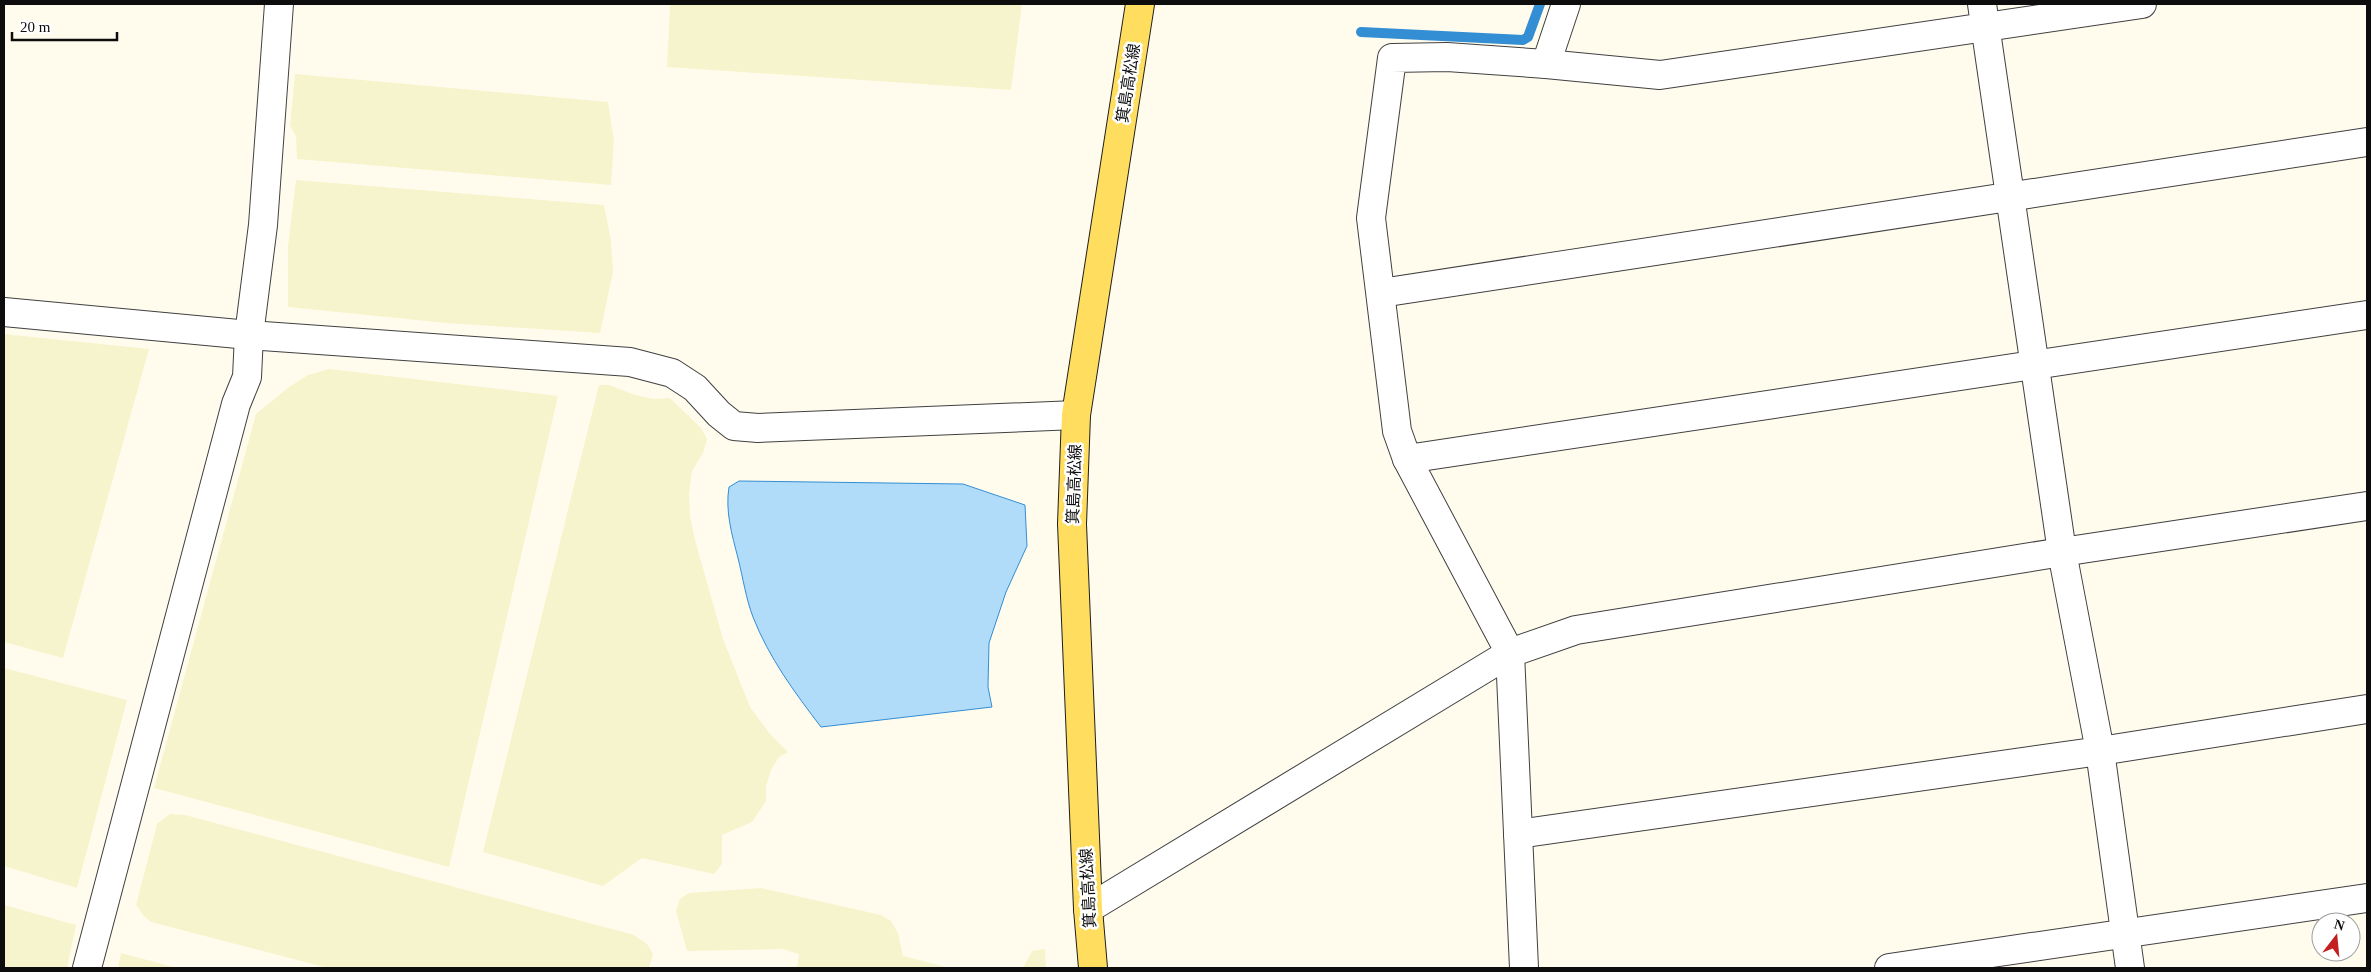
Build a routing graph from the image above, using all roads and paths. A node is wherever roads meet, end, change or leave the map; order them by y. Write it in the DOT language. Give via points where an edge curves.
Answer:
graph roads {
  1 [pos="279,4"];
  2 [pos="1140,4"];
  3 [pos="1566,4"];
  4 [pos="2142,4"];
  5 [pos="1984,16"];
  6 [pos="1546,64"];
  7 [pos="2367,142"];
  8 [pos="2010,197"];
  9 [pos="1381,293"];
  10 [pos="4,312"];
  11 [pos="2367,315"];
  12 [pos="249,335"];
  13 [pos="2035,364"];
  14 [pos="1076,415"];
  15 [pos="1407,459"];
  16 [pos="2367,506"];
  17 [pos="2062,552"];
  18 [pos="1510,653"];
  19 [pos="2367,709"];
  20 [pos="2100,751"];
  21 [pos="1518,834"];
  22 [pos="2367,898"];
  23 [pos="1088,909"];
  24 [pos="2125,934"];
  25 [pos="87,968"];
  26 [pos="1093,968"];
  27 [pos="1524,968"];
  28 [pos="1889,968"];
  29 [pos="2130,968"];
  1 -- 12 [label="street" via="263,225"];
  2 -- 14 [label="main road, 箕島高松線"];
  3 -- 6 [label="street"];
  4 -- 5 [label="street"];
  5 -- 6 [label="street" via="1660,75"];
  5 -- 8 [label="street"];
  6 -- 9 [label="street" via="1447,57 1392,58 1371,218"];
  7 -- 8 [label="street"];
  8 -- 9 [label="street"];
  8 -- 13 [label="street"];
  9 -- 15 [label="street" via="1396,422"];
  10 -- 12 [label="street"];
  11 -- 13 [label="street"];
  12 -- 14 [label="street" via="630,362 672,373 695,388 734,426 758,428"];
  12 -- 25 [label="street" via="247,377 236,404"];
  13 -- 15 [label="street"];
  13 -- 17 [label="street"];
  14 -- 23 [label="main road, 箕島高松線" via="1072,524"];
  15 -- 18 [label="street"];
  16 -- 17 [label="street"];
  17 -- 18 [label="street" via="1576,630"];
  17 -- 20 [label="street"];
  18 -- 21 [label="street"];
  18 -- 23 [label="street"];
  19 -- 20 [label="street"];
  20 -- 21 [label="street"];
  20 -- 24 [label="street"];
  21 -- 27 [label="street"];
  22 -- 24 [label="street"];
  23 -- 26 [label="main road, 箕島高松線"];
  24 -- 28 [label="street"];
  24 -- 29 [label="street"];
}
